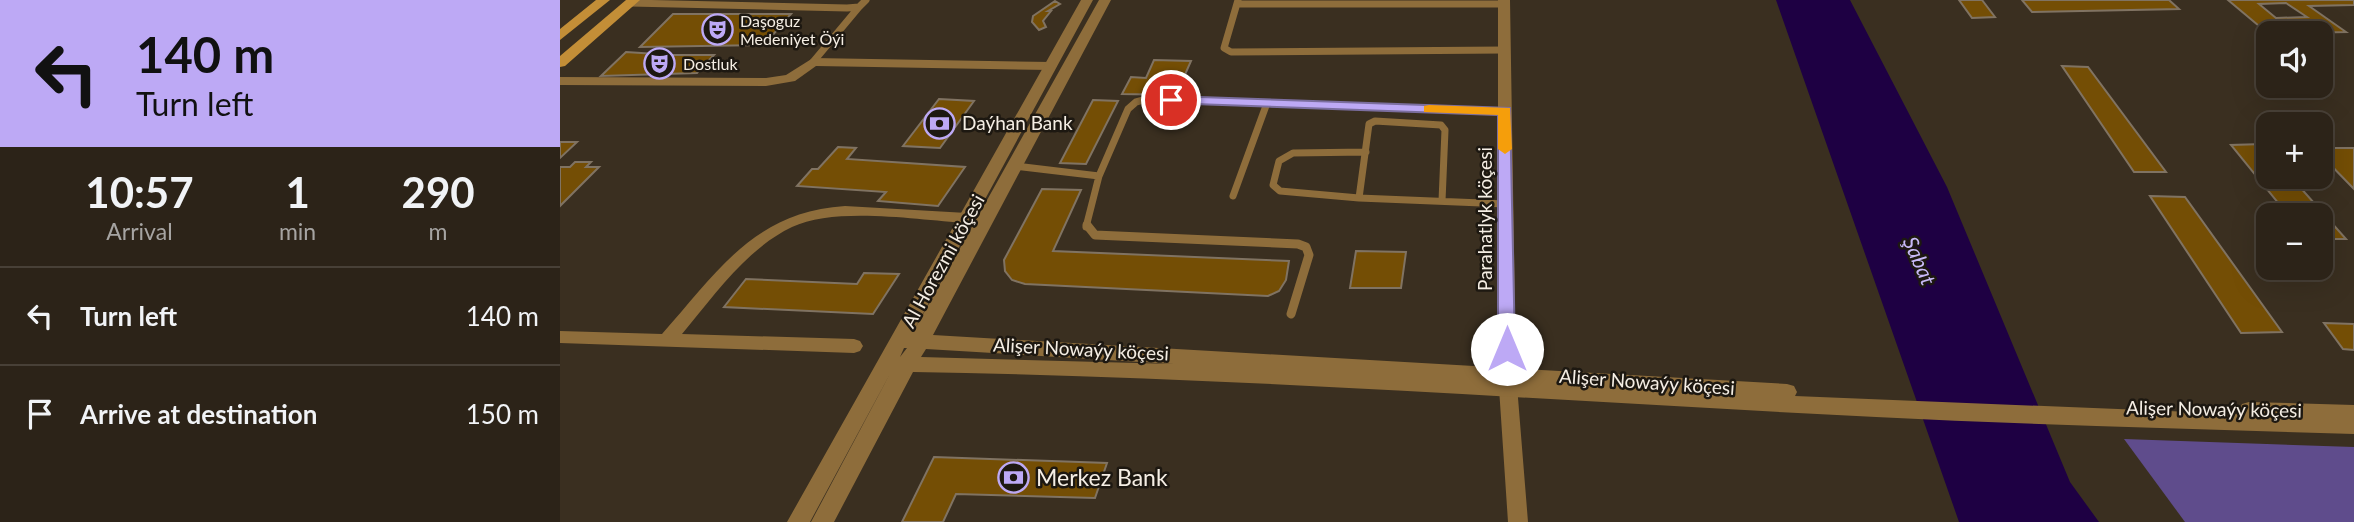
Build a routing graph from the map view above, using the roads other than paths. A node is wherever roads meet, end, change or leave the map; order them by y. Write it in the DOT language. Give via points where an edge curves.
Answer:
graph roads {
  1 [pos="604,0"];
  2 [pos="866,0"];
  3 [pos="1087,0"];
  4 [pos="1105,0"];
  5 [pos="632,1"];
  6 [pos="1237,2"];
  7 [pos="1504,2"];
  8 [pos="859,7"];
  9 [pos="560,36"];
  10 [pos="1504,50"];
  11 [pos="813,62"];
  12 [pos="560,63"];
  13 [pos="1051,66"];
  14 [pos="560,81"];
  15 [pos="1267,103"];
  16 [pos="1505,111"];
  17 [pos="1366,152"];
  18 [pos="1016,166"];
  19 [pos="1099,176"];
  20 [pos="1234,196"];
  21 [pos="1359,198"];
  22 [pos="1442,201"];
  23 [pos="1506,204"];
  24 [pos="967,218"];
  25 [pos="1291,314"];
  26 [pos="560,337"];
  27 [pos="899,340"];
  28 [pos="666,341"];
  29 [pos="921,341"];
  30 [pos="854,346"];
  31 [pos="908,363"];
  32 [pos="886,364"];
  33 [pos="1507,380"];
  34 [pos="2072,411"];
  35 [pos="2354,413"];
  36 [pos="2354,426"];
  37 [pos="797,522"];
  38 [pos="822,522"];
  39 [pos="1518,522"];
  1 -- 9 [label="main road"];
  2 -- 8 [label="lane"];
  3 -- 13 [label="street, Al Horezmi köçesi"];
  4 -- 18 [label="street, Al Horezmi köçesi"];
  5 -- 8 [label="lane"];
  5 -- 12 [label="main road"];
  6 -- 7 [label="lane"];
  6 -- 10 [label="lane" via="1224,48 1231,52"];
  7 -- 10 [label="street, Parahatlyk köçesi"];
  8 -- 11 [label="lane"];
  10 -- 16 [label="street, Parahatlyk köçesi"];
  11 -- 13 [label="street"];
  11 -- 14 [label="street" via="790,78 766,82"];
  13 -- 24 [label="street, Al Horezmi köçesi"];
  15 -- 16 [label="lane"];
  15 -- 19 [label="lane" via="1136,102 1128,109"];
  15 -- 20 [label="lane"];
  16 -- 23 [label="street, Parahatlyk köçesi"];
  17 -- 21 [label="lane"];
  17 -- 21 [label="lane" via="1293,153 1279,161 1273,185 1280,191"];
  17 -- 22 [label="lane" via="1369,124 1375,121 1441,125 1445,130"];
  18 -- 19 [label="lane"];
  18 -- 29 [label="street, Al Horezmi köçesi"];
  19 -- 25 [label="lane" via="1086,227 1095,235 1306,247 1308,255"];
  21 -- 22 [label="lane"];
  22 -- 23 [label="lane"];
  23 -- 33 [label="street, Parahatlyk köçesi"];
  24 -- 27 [label="street, Al Horezmi köçesi"];
  24 -- 28 [label="street" via="845,211 785,224 745,255"];
  26 -- 28 [label="street"];
  27 -- 29 [label="street, Alişer Nowaýy köçesi"];
  27 -- 32 [label="street, Al Horezmi köçesi"];
  28 -- 30 [label="street"];
  29 -- 31 [label="street, Al Horezmi köçesi"];
  29 -- 33 [label="street, Alişer Nowaýy köçesi"];
  31 -- 32 [label="street, Alişer Nowaýy köçesi"];
  31 -- 33 [label="street, Alişer Nowaýy köçesi"];
  31 -- 38 [label="street, Al Horezmi köçesi"];
  32 -- 37 [label="street, Al Horezmi köçesi"];
  33 -- 34 [label="street, Alişer Nowaýy köçesi" via="1876,404"];
  33 -- 39 [label="street, Parahatlyk köçesi"];
  34 -- 35 [label="street, Alişer Nowaýy köçesi"];
  34 -- 36 [label="street, Alişer Nowaýy köçesi"];
}
